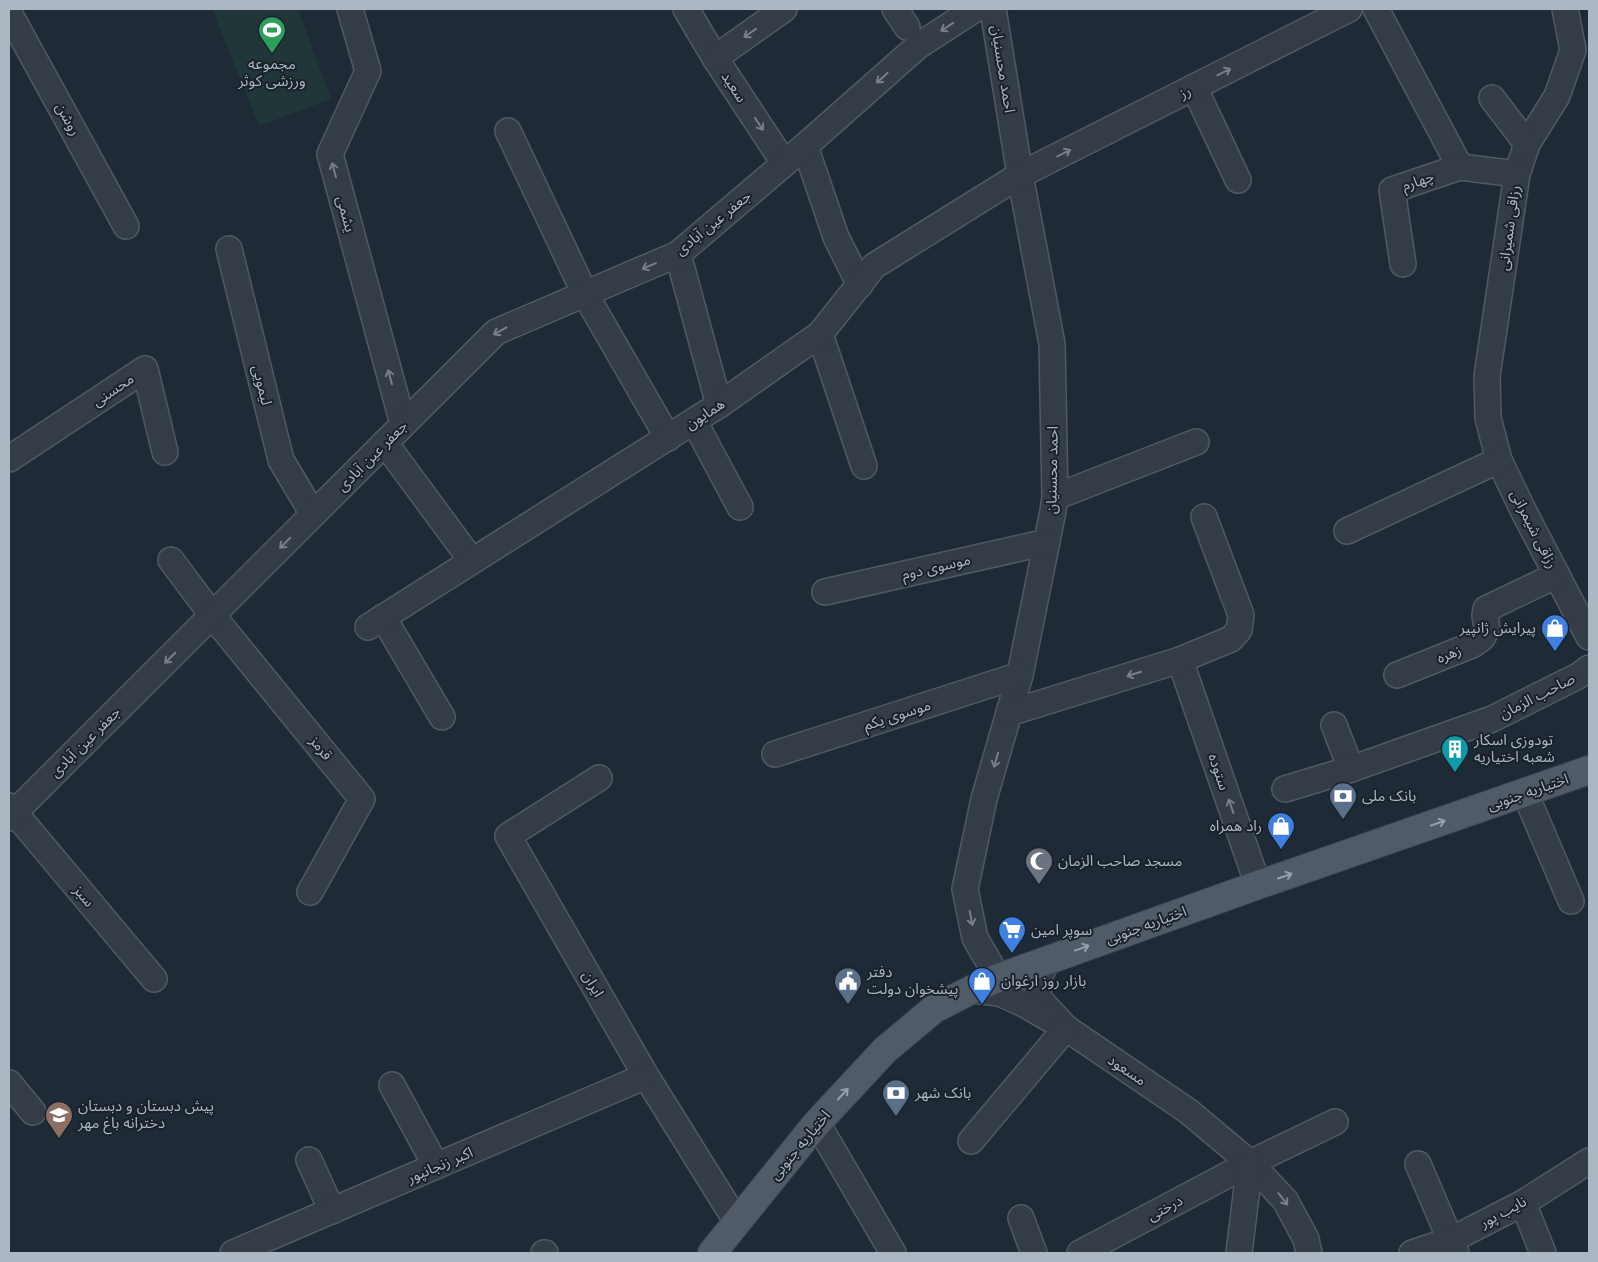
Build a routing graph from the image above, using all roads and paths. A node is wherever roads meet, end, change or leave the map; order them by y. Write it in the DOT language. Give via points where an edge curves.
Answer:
graph roads {
  1 [pos="350,9"];
  2 [pos="686,9"];
  3 [pos="784,9"];
  4 [pos="975,9"];
  5 [pos="993,9"];
  6 [pos="1376,9"];
  7 [pos="1565,9"];
  8 [pos="1337,11"];
  9 [pos="9,13"];
  10 [pos="715,58"];
  11 [pos="1194,87"];
  12 [pos="1492,98"];
  13 [pos="508,131"];
  14 [pos="1527,144"];
  15 [pos="805,146"];
  16 [pos="784,163"];
  17 [pos="1460,167"];
  18 [pos="1517,174"];
  19 [pos="1020,175"];
  20 [pos="1238,180"];
  21 [pos="126,226"];
  22 [pos="229,249"];
  23 [pos="678,254"];
  24 [pos="1403,264"];
  25 [pos="860,285"];
  26 [pos="585,294"];
  27 [pos="820,334"];
  28 [pos="719,406"];
  29 [pos="1488,418"];
  30 [pos="694,421"];
  31 [pos="403,424"];
  32 [pos="668,438"];
  33 [pos="1196,442"];
  34 [pos="385,443"];
  35 [pos="165,452"];
  36 [pos="9,459"];
  37 [pos="1499,460"];
  38 [pos="864,466"];
  39 [pos="1055,497"];
  40 [pos="740,507"];
  41 [pos="313,514"];
  42 [pos="1204,517"];
  43 [pos="1347,531"];
  44 [pos="1047,542"];
  45 [pos="171,560"];
  46 [pos="472,562"];
  47 [pos="1557,575"];
  48 [pos="825,592"];
  49 [pos="212,615"];
  50 [pos="1589,637"];
  51 [pos="1180,660"];
  52 [pos="1589,668"];
  53 [pos="1020,675"];
  54 [pos="1397,675"];
  55 [pos="1009,713"];
  56 [pos="442,718"];
  57 [pos="1334,725"];
  58 [pos="775,754"];
  59 [pos="1352,769"];
  60 [pos="1589,770"];
  61 [pos="600,778"];
  62 [pos="1285,789"];
  63 [pos="1525,793"];
  64 [pos="10,812"];
  65 [pos="1258,885"];
  66 [pos="310,892"];
  67 [pos="1570,901"];
  68 [pos="1047,961"];
  69 [pos="998,978"];
  70 [pos="154,979"];
  71 [pos="971,990"];
  72 [pos="1066,1028"];
  73 [pos="646,1076"];
  74 [pos="9,1083"];
  75 [pos="392,1086"];
  76 [pos="33,1112"];
  77 [pos="1335,1122"];
  78 [pos="816,1123"];
  79 [pos="971,1141"];
  80 [pos="309,1160"];
  81 [pos="1589,1161"];
  82 [pos="1250,1163"];
  83 [pos="1418,1164"];
  84 [pos="436,1166"];
  85 [pos="1523,1203"];
  86 [pos="332,1211"];
  87 [pos="1021,1218"];
  88 [pos="737,1222"];
  89 [pos="1453,1246"];
  90 [pos="233,1253"];
  91 [pos="712,1253"];
  92 [pos="893,1253"];
  93 [pos="1034,1253"];
  94 [pos="1080,1253"];
  95 [pos="1239,1253"];
  96 [pos="1309,1253"];
  97 [pos="1412,1253"];
  98 [pos="1543,1253"];
  31 -- 1 [label="street, یشمی, one-way" via="330,154 368,71"];
  2 -- 10 [label="street, سعید"];
  3 -- 10 [label="street, one-way"];
  4 -- 15 [label="street, one-way" via="918,46"];
  5 -- 19 [label="street, احمد محسنیان"];
  6 -- 17 [label="street"];
  7 -- 14 [label="street, رزاقی شمیرانی" via="1573,50 1557,96"];
  11 -- 8 [label="street, رز, one-way"];
  9 -- 21 [label="street, روشن"];
  10 -- 16 [label="street, سعید, one-way"];
  19 -- 11 [label="street, رز, one-way"];
  11 -- 20 [label="street"];
  12 -- 14 [label="street"];
  13 -- 26 [label="street"];
  14 -- 18 [label="street, رزاقی شمیرانی"];
  15 -- 16 [label="street, جعفر عین آبادی"];
  15 -- 25 [label="street" via="836,237"];
  16 -- 23 [label="street, جعفر عین آبادی"];
  17 -- 18 [label="street, چهارم"];
  17 -- 24 [label="street, چهارم" via="1392,190"];
  18 -- 29 [label="street, رزاقی شمیرانی" via="1487,376"];
  19 -- 25 [label="street, همایون" via="874,266"];
  19 -- 39 [label="street, احمد محسنیان" via="1052,344"];
  22 -- 41 [label="street, لیمویی" via="281,460"];
  23 -- 26 [label="street, جعفر عین آبادی, one-way"];
  23 -- 28 [label="street"];
  25 -- 27 [label="street, همایون"];
  26 -- 31 [label="street, جعفر عین آبادی, one-way" via="496,332"];
  26 -- 32 [label="street"];
  27 -- 28 [label="street, همایون"];
  27 -- 38 [label="street"];
  28 -- 30 [label="street, همایون"];
  29 -- 37 [label="street, رزاقی شیمرانی"];
  30 -- 32 [label="street, همایون"];
  30 -- 40 [label="street"];
  31 -- 34 [label="street, جعفر عین آبادی"];
  32 -- 46 [label="street, همایون"];
  33 -- 39 [label="street"];
  34 -- 41 [label="street, جعفر عین آبادی"];
  34 -- 46 [label="street"];
  35 -- 36 [label="street, محسنی" via="145,369"];
  37 -- 43 [label="street"];
  37 -- 47 [label="street, رزاقی شیمرانی"];
  39 -- 44 [label="street, احمد محسنیان"];
  41 -- 49 [label="street, جعفر عین آبادی, one-way"];
  42 -- 51 [label="street" via="1240,615 1239,630 1231,639"];
  44 -- 48 [label="street, موسوی دوم"];
  44 -- 53 [label="street, احمد محسنیان"];
  45 -- 49 [label="street"];
  46 -- 56 [label="street, همایون" via="376,622"];
  47 -- 50 [label="street, رزاقی شیمرانی"];
  47 -- 54 [label="street, زهره" via="1486,608 1487,629 1482,638 1472,645"];
  49 -- 64 [label="street, جعفر عین آبادی, one-way"];
  49 -- 66 [label="street, قرمز" via="362,799"];
  51 -- 55 [label="street, one-way"];
  65 -- 51 [label="street, ستوده, one-way"];
  52 -- 59 [label="street, صاحب الزمان" via="1492,719"];
  53 -- 55 [label="street, احمد محسنیان"];
  53 -- 58 [label="street, موسوی یکم"];
  55 -- 69 [label="street, احمد محسنیان, one-way" via="984,799 965,889 975,938"];
  57 -- 59 [label="street"];
  59 -- 62 [label="street, صاحب الزمان"];
  60 -- 63 [label="main road, اختیاریه جنوبی"];
  61 -- 73 [label="street, ایران" via="508,836"];
  65 -- 63 [label="main road, اختیاریه جنوبی, one-way"];
  63 -- 67 [label="street"];
  64 -- 70 [label="street, سبز"];
  68 -- 65 [label="main road, اختیاریه جنوبی, one-way"];
  68 -- 69 [label="main road, اختیاریه جنوبی"];
  68 -- 72 [label="street, مسعود" via="1037,981 1040,999"];
  69 -- 71 [label="main road, اختیاریه جنوبی"];
  71 -- 72 [label="street" via="999,993 1022,1002"];
  78 -- 71 [label="main road, اختیاریه جنوبی, one-way" via="885,1050 934,1009"];
  72 -- 79 [label="street"];
  72 -- 82 [label="street, مسعود" via="1188,1112"];
  73 -- 84 [label="street, اکبر زنجانپور"];
  73 -- 88 [label="street, ایران"];
  74 -- 76 [label="street"];
  75 -- 84 [label="street"];
  77 -- 82 [label="street, درختی"];
  78 -- 88 [label="main road, اختیاریه جنوبی"];
  78 -- 92 [label="street"];
  80 -- 86 [label="street"];
  81 -- 85 [label="street, نایب پور"];
  82 -- 94 [label="street, درختی"];
  82 -- 95 [label="street"];
  82 -- 96 [label="street, مسعود, one-way" via="1285,1200 1306,1239"];
  83 -- 89 [label="street"];
  84 -- 86 [label="street, اکبر زنجانپور"];
  85 -- 89 [label="street, نایب پور"];
  85 -- 98 [label="street"];
  86 -- 90 [label="street, اکبر زنجانپور"];
  87 -- 93 [label="street"];
  88 -- 91 [label="main road, اختیاریه جنوبی"];
  89 -- 97 [label="street, نایب پور"];
}
